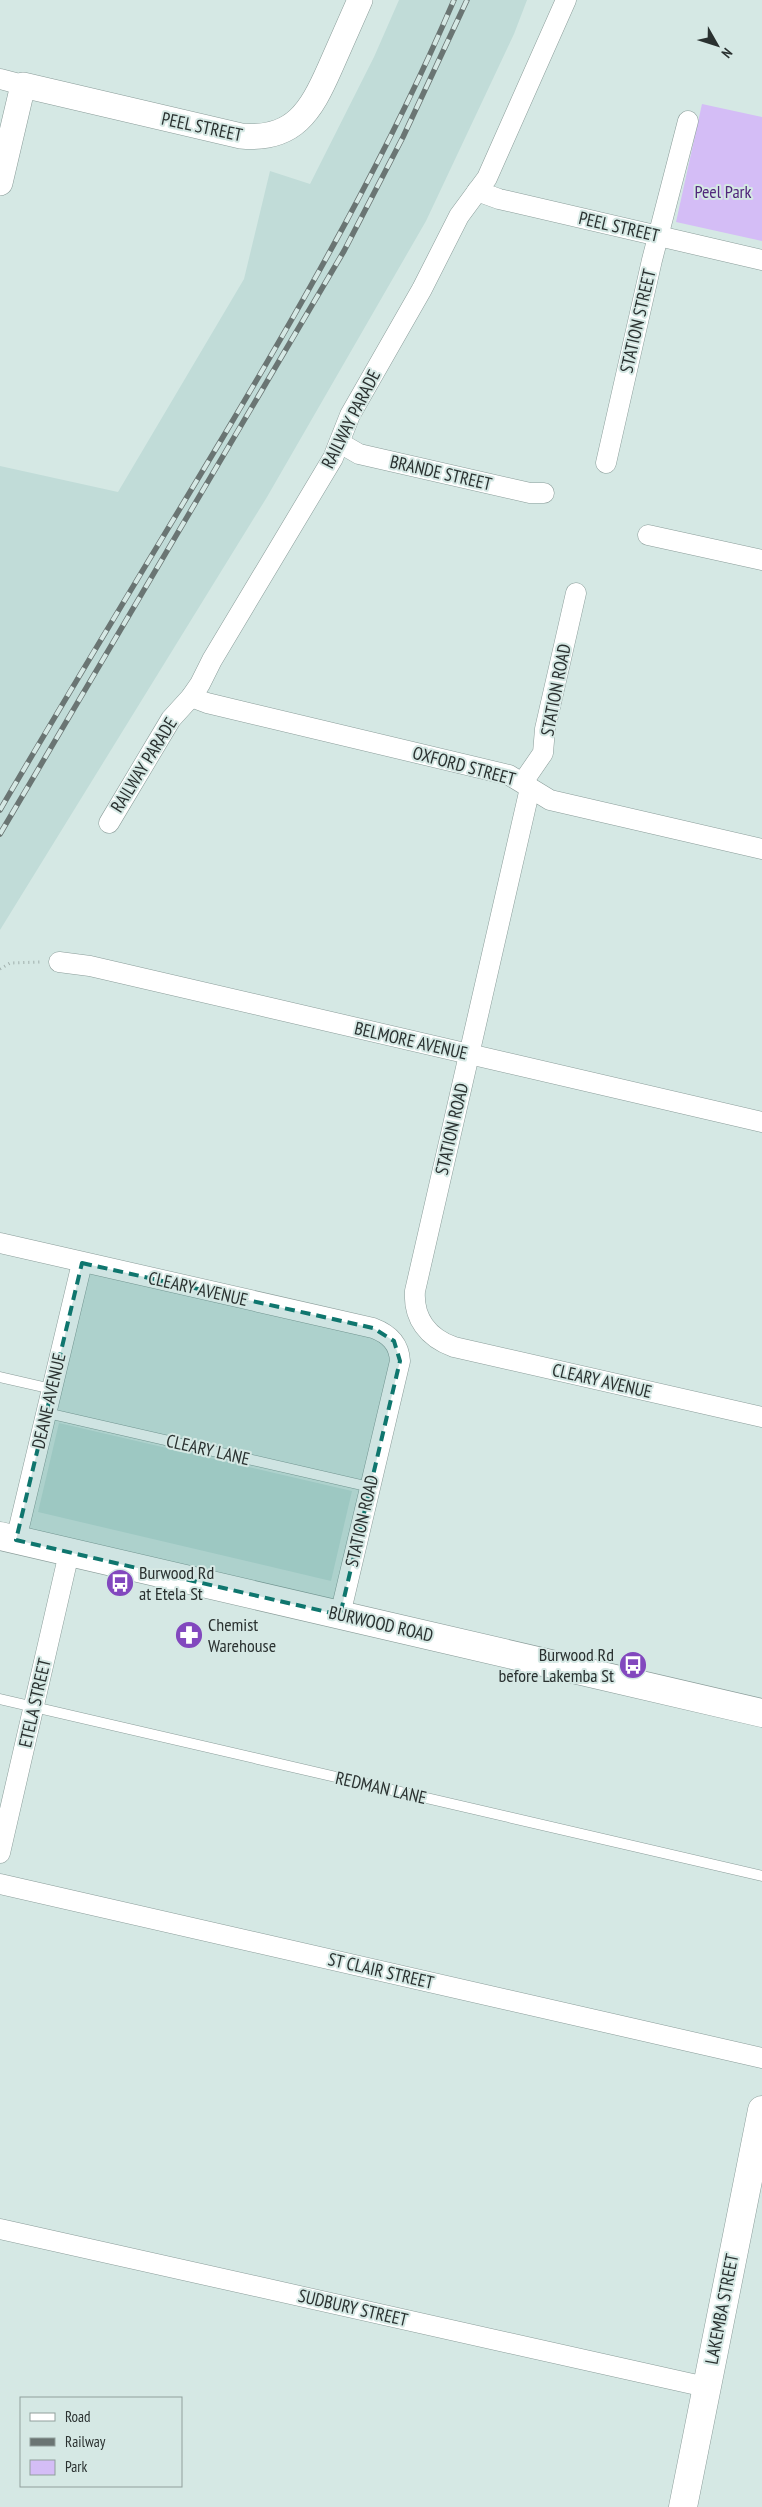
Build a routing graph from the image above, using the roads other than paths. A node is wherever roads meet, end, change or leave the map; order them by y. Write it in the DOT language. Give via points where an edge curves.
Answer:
graph roads {
  1 [pos="360,0"];
  2 [pos="566,0"];
  3 [pos="11,82"];
  4 [pos="688,121"];
  5 [pos="0,183"];
  6 [pos="477,192"];
  7 [pos="660,236"];
  8 [pos="762,260"];
  9 [pos="340,443"];
  10 [pos="606,463"];
  11 [pos="544,493"];
  12 [pos="648,535"];
  13 [pos="762,560"];
  14 [pos="576,593"];
  15 [pos="191,697"];
  16 [pos="527,785"];
  17 [pos="108,823"];
  18 [pos="762,849"];
  19 [pos="59,962"];
  20 [pos="469,1055"];
  21 [pos="762,1122"];
  22 [pos="0,1242"];
  23 [pos="82,1263"];
  24 [pos="421,1323"];
  25 [pos="394,1341"];
  26 [pos="0,1377"];
  27 [pos="52,1389"];
  28 [pos="47,1413"];
  29 [pos="762,1418"];
  30 [pos="370,1487"];
  31 [pos="8,1538"];
  32 [pos="69,1553"];
  33 [pos="340,1615"];
  34 [pos="0,1700"];
  35 [pos="34,1708"];
  36 [pos="762,1713"];
  37 [pos="0,1853"];
  38 [pos="762,1876"];
  39 [pos="0,1884"];
  40 [pos="762,2058"];
  41 [pos="762,2110"];
  42 [pos="0,2229"];
  43 [pos="706,2387"];
  44 [pos="683,2507"];
  1 -- 3 [label="street, PEEL STREET" via="313,105 290,127 264,137 225,133"];
  2 -- 6 [label="street, RAILWAY PARADE" via="491,171"];
  3 -- 5 [label="street"];
  4 -- 7 [label="street, STATION STREET"];
  6 -- 7 [label="street, PEEL STREET"];
  6 -- 9 [label="street, RAILWAY PARADE" via="458,216 422,289 350,415"];
  7 -- 8 [label="street, PEEL STREET"];
  7 -- 10 [label="street, STATION STREET"];
  9 -- 11 [label="street, BRANDE STREET" via="359,454 530,493"];
  9 -- 15 [label="street, RAILWAY PARADE"];
  12 -- 13 [label="street"];
  14 -- 16 [label="street, STATION ROAD" via="545,729 543,753"];
  15 -- 16 [label="street, OXFORD STREET" via="509,775"];
  15 -- 17 [label="street, RAILWAY PARADE" via="171,719"];
  16 -- 18 [label="street, OXFORD STREET" via="550,800"];
  16 -- 20 [label="street, STATION ROAD"];
  19 -- 20 [label="street, BELMORE AVENUE" via="90,966"];
  20 -- 21 [label="street, BELMORE AVENUE"];
  20 -- 24 [label="street, STATION ROAD" via="415,1290 415,1309"];
  22 -- 23 [label="street, CLEARY AVENUE"];
  23 -- 25 [label="street, CLEARY AVENUE" via="373,1328"];
  23 -- 27 [label="street, DEANE AVENUE"];
  24 -- 29 [label="street, CLEARY AVENUE" via="438,1340 454,1347"];
  25 -- 30 [label="street, STATION ROAD" via="400,1361"];
  26 -- 27 [label="lane"];
  27 -- 28 [label="street, DEANE AVENUE"];
  28 -- 30 [label="lane, CLEARY LANE"];
  28 -- 31 [label="street, DEANE AVENUE"];
  30 -- 33 [label="street, STATION ROAD"];
  31 -- 32 [label="main road, BURWOOD ROAD"];
  32 -- 33 [label="main road, BURWOOD ROAD"];
  32 -- 35 [label="street, ETELA STREET"];
  33 -- 36 [label="main road, BURWOOD ROAD"];
  34 -- 35 [label="lane, REDMAN LANE"];
  35 -- 37 [label="street, ETELA STREET"];
  35 -- 38 [label="lane, REDMAN LANE"];
  39 -- 40 [label="street, ST CLAIR STREET"];
  41 -- 43 [label="main road, LAKEMBA STREET"];
  42 -- 43 [label="street, SUDBURY STREET"];
  43 -- 44 [label="main road, LAKEMBA STREET"];
}
